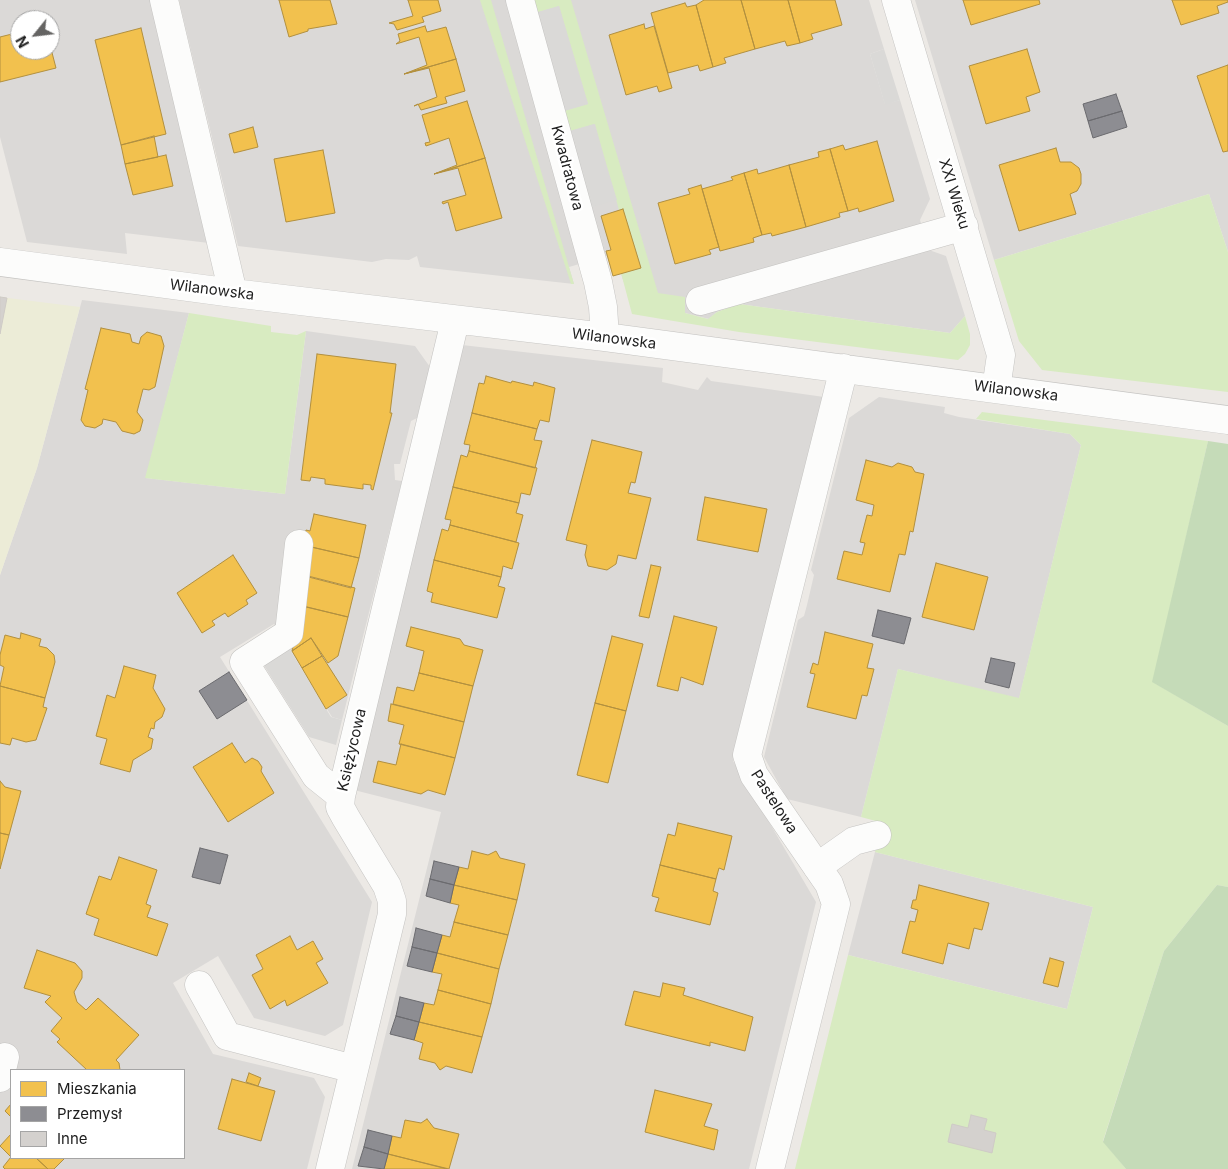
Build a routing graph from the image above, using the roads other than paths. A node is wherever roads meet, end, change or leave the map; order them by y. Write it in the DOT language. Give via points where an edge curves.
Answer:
graph roads {
  1 [pos="164,0"];
  2 [pos="520,0"];
  3 [pos="896,0"];
  4 [pos="964,226"];
  5 [pos="0,262"];
  6 [pos="233,293"];
  7 [pos="700,301"];
  8 [pos="455,320"];
  9 [pos="605,338"];
  10 [pos="844,368"];
  11 [pos="996,389"];
  12 [pos="1228,420"];
  13 [pos="299,544"];
  14 [pos="340,796"];
  15 [pos="877,835"];
  16 [pos="817,867"];
  17 [pos="199,985"];
  18 [pos="354,1069"];
  19 [pos="330,1169"];
  20 [pos="770,1169"];
  1 -- 6 [label="street"];
  2 -- 9 [label="street, Kwadratowa" via="598,282"];
  3 -- 4 [label="street, XXI Wieku"];
  4 -- 7 [label="street"];
  4 -- 11 [label="street, XXI Wieku" via="1001,355"];
  5 -- 6 [label="street, Wilanowska"];
  6 -- 8 [label="street, Wilanowska"];
  8 -- 9 [label="street, Wilanowska"];
  8 -- 14 [label="street, Księżycowa"];
  9 -- 10 [label="street, Wilanowska"];
  10 -- 11 [label="street, Wilanowska"];
  10 -- 16 [label="street, Pastelowa" via="747,755 754,775"];
  11 -- 12 [label="street, Wilanowska"];
  13 -- 14 [label="street" via="289,633 244,662 316,776"];
  14 -- 18 [label="street, Księżycowa" via="340,807 392,901 392,914"];
  15 -- 16 [label="street" via="854,841"];
  16 -- 20 [label="street, Pastelowa" via="834,893 836,904"];
  17 -- 18 [label="street" via="228,1036"];
  18 -- 19 [label="street, Księżycowa"];
}
